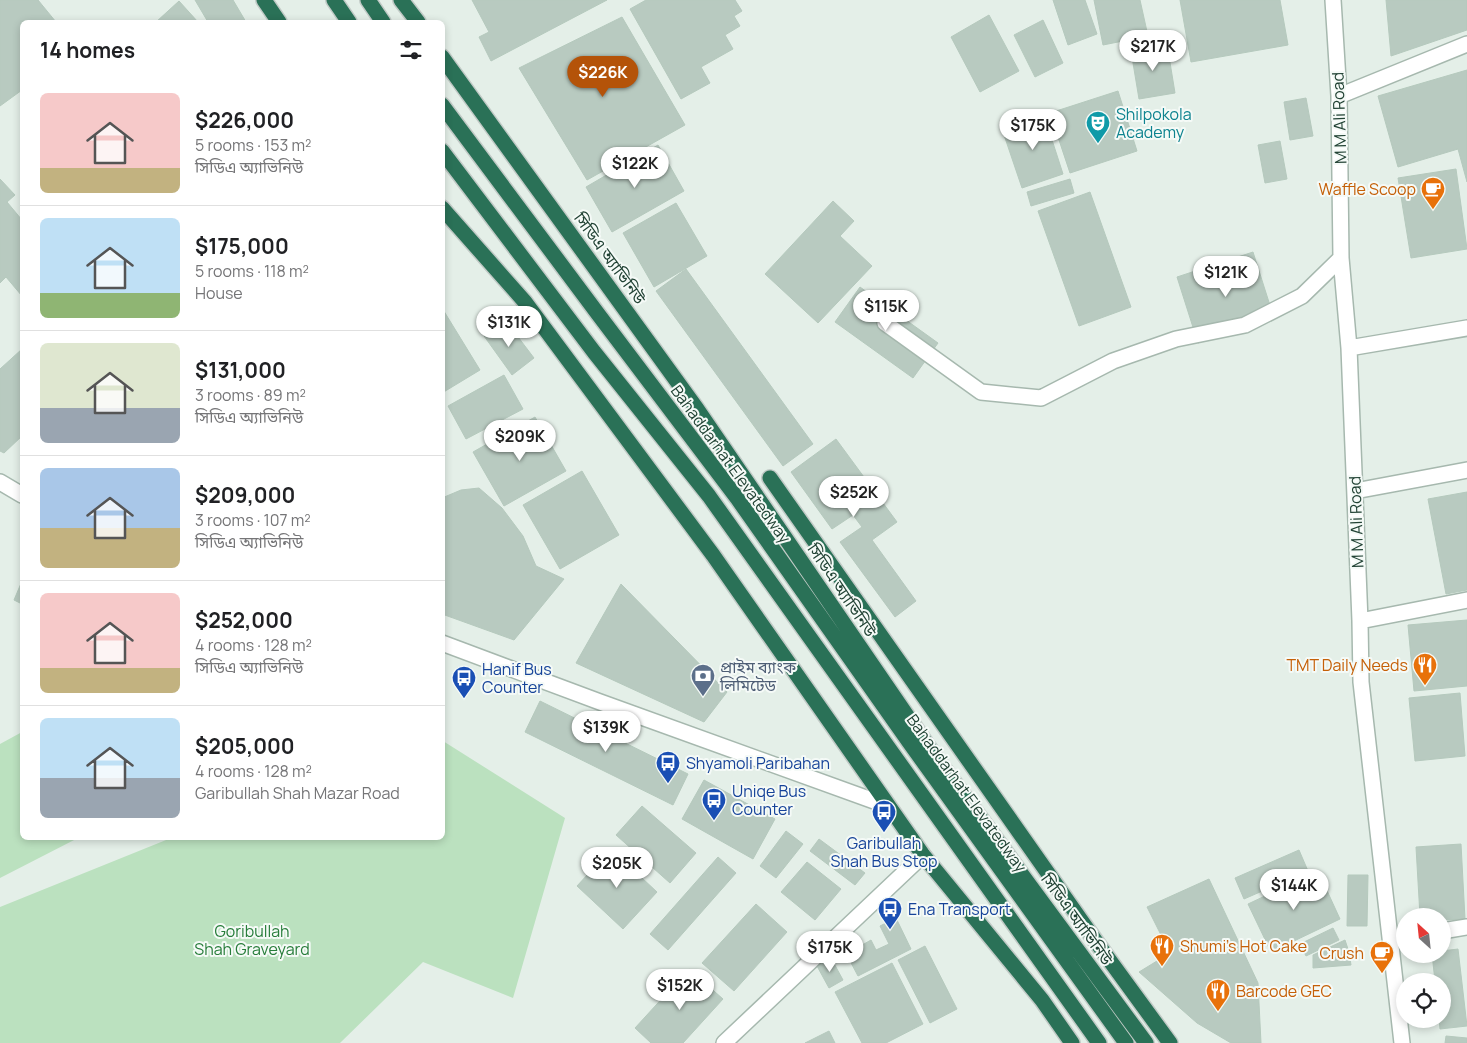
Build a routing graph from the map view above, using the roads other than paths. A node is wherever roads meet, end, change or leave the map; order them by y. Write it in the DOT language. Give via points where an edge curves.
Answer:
graph roads {
  1 [pos="264,0"];
  2 [pos="334,0"];
  3 [pos="368,0"];
  4 [pos="401,0"];
  5 [pos="1333,0"];
  6 [pos="278,20"];
  7 [pos="348,20"];
  8 [pos="382,20"];
  9 [pos="416,20"];
  10 [pos="1467,44"];
  11 [pos="445,61"];
  12 [pos="1339,96"];
  13 [pos="445,109"];
  14 [pos="445,155"];
  15 [pos="445,211"];
  16 [pos="1341,258"];
  17 [pos="885,323"];
  18 [pos="1467,328"];
  19 [pos="1350,348"];
  20 [pos="1467,470"];
  21 [pos="770,478"];
  22 [pos="0,482"];
  23 [pos="1355,491"];
  24 [pos="20,494"];
  25 [pos="1467,600"];
  26 [pos="1360,621"];
  27 [pos="445,644"];
  28 [pos="888,806"];
  29 [pos="923,855"];
  30 [pos="1396,924"];
  31 [pos="1467,927"];
  32 [pos="1451,930"];
  33 [pos="1399,963"];
  34 [pos="724,1043"];
  35 [pos="1072,1043"];
  36 [pos="1099,1043"];
  37 [pos="1126,1043"];
  38 [pos="1146,1043"];
  39 [pos="1170,1043"];
  40 [pos="1402,1043"];
  1 -- 6 [label="highway"];
  2 -- 7 [label="highway"];
  3 -- 8 [label="highway"];
  4 -- 9 [label="highway"];
  5 -- 12 [label="street, M M Ali Road"];
  10 -- 12 [label="street"];
  11 -- 38 [label="highway, সিডিএ অ্যাভিনিউ" via="697,408 936,758"];
  12 -- 16 [label="street, M M Ali Road"];
  13 -- 37 [label="highway, Bahaddarhat Elevatedway" via="737,498"];
  14 -- 36 [label="highway" via="594,352 709,496"];
  15 -- 28 [label="highway" via="525,302 713,555"];
  16 -- 17 [label="street" via="1302,296 1245,325 1176,339 1113,361 1041,398 981,392"];
  16 -- 19 [label="street, M M Ali Road"];
  18 -- 19 [label="street"];
  19 -- 23 [label="street, M M Ali Road"];
  20 -- 23 [label="street"];
  21 -- 39 [label="highway"];
  22 -- 24 [label="street"];
  23 -- 26 [label="street, M M Ali Road"];
  25 -- 26 [label="street"];
  26 -- 30 [label="street, M M Ali Road" via="1361,682"];
  27 -- 28 [label="street"];
  28 -- 29 [label="highway"];
  29 -- 34 [label="street"];
  29 -- 35 [label="highway" via="1042,1000"];
  31 -- 32 [label="street"];
  33 -- 40 [label="street, M M Ali Road"];
}
